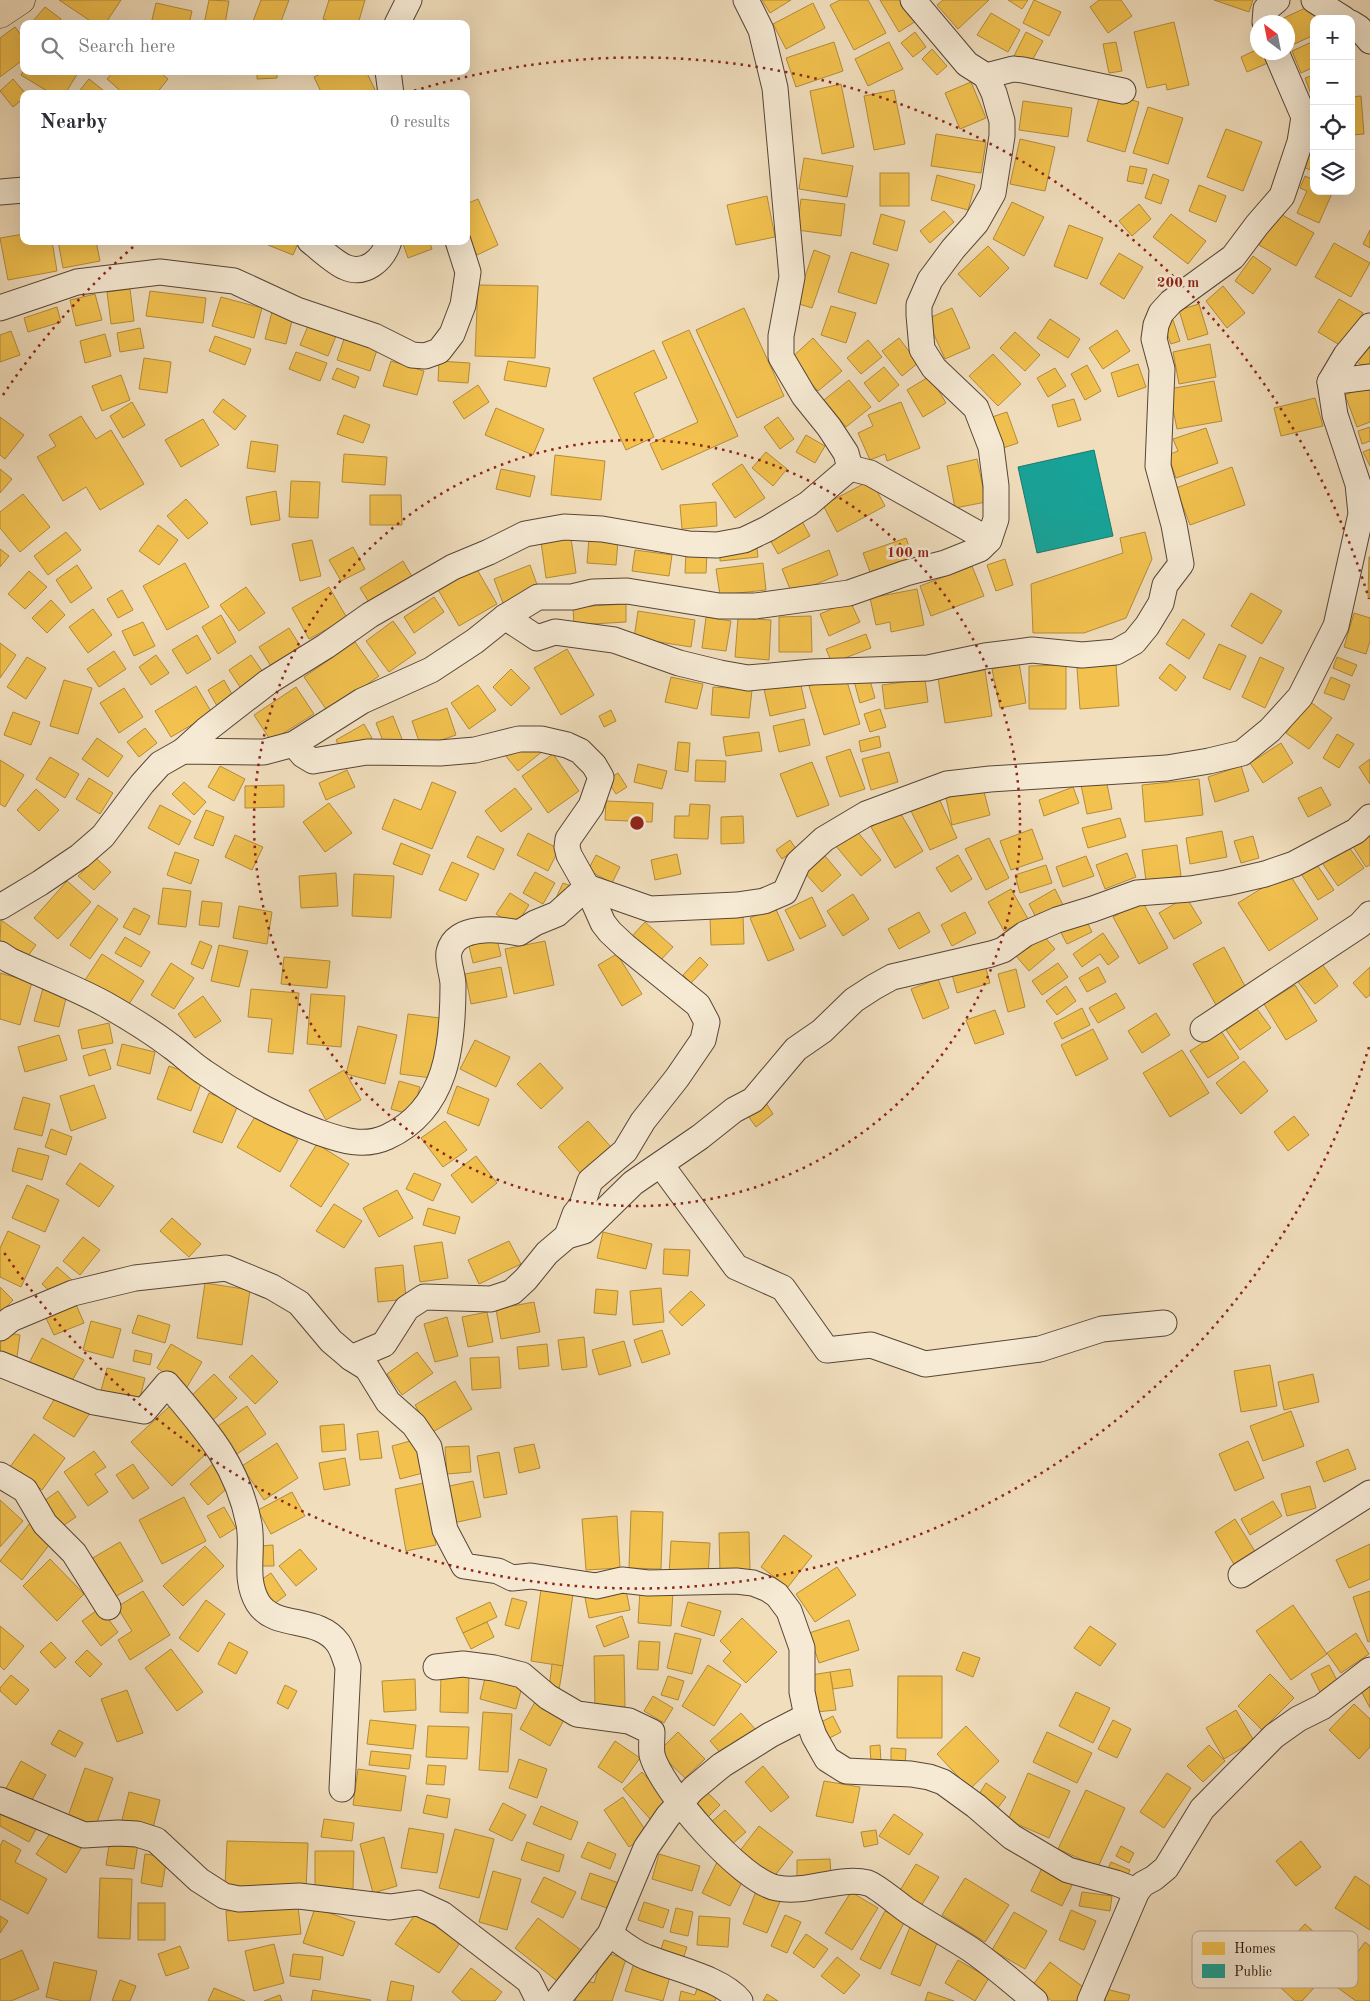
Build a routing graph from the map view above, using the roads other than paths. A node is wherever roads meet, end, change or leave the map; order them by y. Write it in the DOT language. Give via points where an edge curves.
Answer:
graph roads {
  1 [pos="21,0"];
  2 [pos="409,0"];
  3 [pos="746,0"];
  4 [pos="913,0"];
  5 [pos="1277,0"];
  6 [pos="1314,0"];
  7 [pos="0,14"];
  8 [pos="1266,15"];
  9 [pos="1338,15"];
  10 [pos="399,20"];
  11 [pos="1355,26"];
  12 [pos="1370,41"];
  13 [pos="1279,60"];
  14 [pos="388,75"];
  15 [pos="986,76"];
  16 [pos="390,90"];
  17 [pos="1123,91"];
  18 [pos="20,190"];
  19 [pos="0,192"];
  20 [pos="315,245"];
  21 [pos="387,245"];
  22 [pos="459,245"];
  23 [pos="0,308"];
  24 [pos="1370,326"];
  25 [pos="1370,377"];
  26 [pos="1330,382"];
  27 [pos="850,468"];
  28 [pos="989,540"];
  29 [pos="505,617"];
  30 [pos="294,744"];
  31 [pos="183,751"];
  32 [pos="1370,817"];
  33 [pos="587,887"];
  34 [pos="0,907"];
  35 [pos="1370,914"];
  36 [pos="0,954"];
  37 [pos="1203,1028"];
  38 [pos="661,1164"];
  39 [pos="568,1236"];
  40 [pos="1164,1323"];
  41 [pos="0,1328"];
  42 [pos="351,1358"];
  43 [pos="0,1364"];
  44 [pos="0,1475"];
  45 [pos="1370,1493"];
  46 [pos="1241,1576"];
  47 [pos="108,1607"];
  48 [pos="436,1667"];
  49 [pos="1370,1670"];
  50 [pos="807,1716"];
  51 [pos="342,1789"];
  52 [pos="0,1800"];
  53 [pos="681,1802"];
  54 [pos="1136,1891"];
  55 [pos="610,1934"];
  56 [pos="539,2001"];
  57 [pos="557,2001"];
  58 [pos="740,2001"];
  59 [pos="1036,2001"];
  60 [pos="1090,2001"];
  1 -- 7 [label="main road"];
  2 -- 10 [label="street"];
  3 -- 27 [label="street" via="761,30 775,88 792,277 781,336 781,357 804,396 846,453"];
  4 -- 15 [label="street" via="967,64"];
  5 -- 8 [label="street" via="1266,9"];
  6 -- 9 [label="street"];
  11 -- 12 [label="street"];
  13 -- 29 [label="street" via="1304,117 1300,142 1282,196 1233,257 1171,302 1161,312 1156,325 1154,340 1162,369 1158,466 1181,564 1165,585 1161,603 1152,618 1134,642 1116,652 1099,654 1032,650 928,668 748,678 679,663 614,640 555,632 537,638"];
  14 -- 16 [label="street"];
  15 -- 17 [label="street" via="1012,69 1023,70"];
  15 -- 28 [label="street" via="1002,121 993,193 976,223 930,280 918,315 922,349 934,368 976,408 991,447 996,511 994,530"];
  18 -- 19 [label="street"];
  20 -- 21 [label="street" via="344,267 359,270 375,264"];
  22 -- 23 [label="street" via="468,272 463,305 452,334 439,351 425,356 412,355 374,336 297,310 234,281 160,272 77,282"];
  24 -- 26 [label="street" via="1346,355"];
  25 -- 26 [label="street"];
  26 -- 33 [label="street" via="1335,415 1358,484 1361,514 1336,626 1300,696 1270,730 1242,753 1167,768 948,784 866,814 824,839 798,864 785,892 764,901 650,909"];
  27 -- 28 [label="street" via="870,473"];
  27 -- 31 [label="street" via="808,504 767,530 744,540 717,545 688,544 602,530 564,528 525,534 453,567 370,615 268,682"];
  28 -- 29 [label="street" via="980,549 945,563 849,593 755,606 719,606 627,591 593,592 572,597 538,597"];
  29 -- 30 [label="street" via="430,670 362,701"];
  30 -- 31 [label="street" via="264,752"];
  30 -- 33 [label="street" via="313,761 367,752 466,751 518,739 541,739 580,751 594,765 600,777 591,806 566,847"];
  31 -- 34 [label="street" via="160,764 103,836 80,856"];
  32 -- 38 [label="street" via="1356,830 1319,852 1265,874 1190,889 1137,893 1057,920 1025,934 1003,950 892,977 854,1000 822,1031 796,1049 753,1100 734,1110"];
  33 -- 36 [label="street" via="557,914 519,933 479,930 455,941 449,952 452,1014 442,1080 429,1102 410,1123 371,1143 330,1136 259,1106 106,1004"];
  33 -- 39 [label="street" via="610,932 698,1005 707,1022 703,1040 643,1121 625,1151 590,1181"];
  35 -- 37 [label="street" via="1360,925"];
  38 -- 39 [label="street" via="633,1183 584,1231"];
  38 -- 40 [label="street" via="736,1267 783,1288 827,1350 871,1345 925,1364 1040,1349 1102,1329"];
  39 -- 42 [label="street" via="547,1253 512,1292 491,1299 424,1297 407,1308 384,1344"];
  41 -- 42 [label="street" via="73,1293 135,1278 226,1268 272,1287 299,1303 331,1341"];
  42 -- 50 [label="street" via="367,1368 388,1402 414,1426 429,1447 445,1530 464,1566 498,1571 512,1578 531,1576 596,1586 622,1580 648,1583 736,1581 768,1588 789,1611 802,1648 802,1692"];
  43 -- 51 [label="street" via="94,1402 144,1411 167,1384 213,1439 242,1494 250,1527 249,1573 258,1603 276,1618 321,1629 337,1642 345,1657 348,1667"];
  44 -- 47 [label="street" via="25,1490 45,1524 74,1553"];
  45 -- 46 [label="street"];
  48 -- 53 [label="street" via="464,1664 522,1675 548,1697 576,1714 629,1721 652,1732 652,1754"];
  49 -- 54 [label="street" via="1322,1707 1274,1736 1202,1809 1166,1868"];
  50 -- 53 [label="street" via="722,1765"];
  50 -- 54 [label="street" via="827,1759 846,1771 911,1774 943,1782 1012,1837 1068,1870"];
  52 -- 56 [label="street" via="84,1835 137,1834 156,1840 200,1880 224,1896 239,1899 299,1896 390,1907 418,1903 442,1914 529,1981"];
  53 -- 55 [label="street" via="646,1848"];
  53 -- 59 [label="street" via="726,1854 755,1879 776,1888 869,1883 971,1950"];
  54 -- 60 [label="street"];
  55 -- 57 [label="street"];
  55 -- 58 [label="street" via="644,1957 701,1976"];
}
